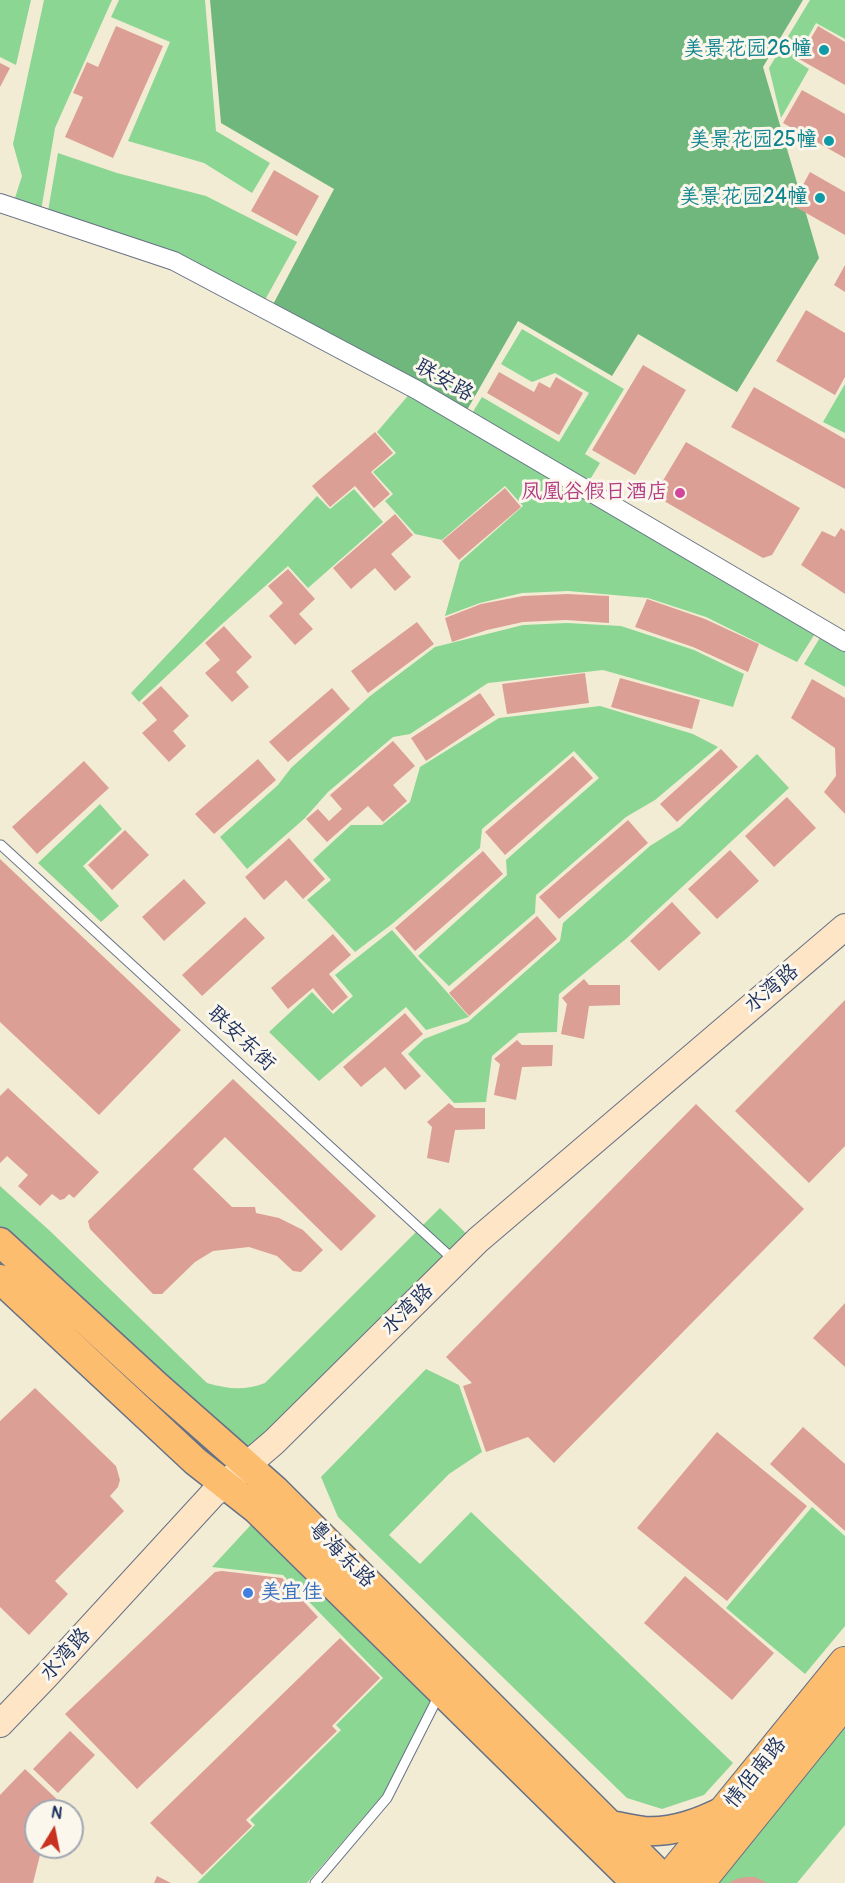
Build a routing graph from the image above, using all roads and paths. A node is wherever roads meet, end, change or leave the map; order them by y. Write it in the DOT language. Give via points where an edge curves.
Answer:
graph roads {
  1 [pos="0,203"];
  2 [pos="845,642"];
  3 [pos="1,845"];
  4 [pos="845,927"];
  5 [pos="0,1242"];
  6 [pos="456,1262"];
  7 [pos="0,1279"];
  8 [pos="247,1464"];
  9 [pos="224,1484"];
  10 [pos="845,1663"];
  11 [pos="451,1683"];
  12 [pos="845,1701"];
  13 [pos="0,1724"];
  14 [pos="727,1809"];
  15 [pos="611,1825"];
  16 [pos="613,1870"];
  17 [pos="315,1883"];
  18 [pos="636,1883"];
  19 [pos="667,1883"];
  20 [pos="698,1883"];
  1 -- 2 [label="street, 联安路" via="174,261 417,390"];
  3 -- 6 [label="lane, 联安东街"];
  4 -- 6 [label="street, 水湾路"];
  5 -- 8 [label="main road, 粤海东路"];
  6 -- 8 [label="street, 水湾路"];
  7 -- 9 [label="main road, 粤海东路"];
  8 -- 9 [label="street, 水湾路"];
  8 -- 11 [label="main road, 粤海东路"];
  9 -- 11 [label="main road, 粤海东路"];
  9 -- 13 [label="street, 水湾路"];
  10 -- 14 [label="highway, 情侣南路"];
  11 -- 15 [label="main road, 粤海东路"];
  11 -- 16 [label="main road, 粤海东路"];
  11 -- 17 [label="lane" via="387,1798"];
  12 -- 20 [label="highway, 情侣南路"];
  14 -- 15 [label="main road" via="699,1823 672,1830 645,1831"];
  14 -- 19 [label="highway, 情侣南路"];
  15 -- 19 [label="main road, 粤海东路"];
  16 -- 18 [label="main road, 粤海东路"];
}
